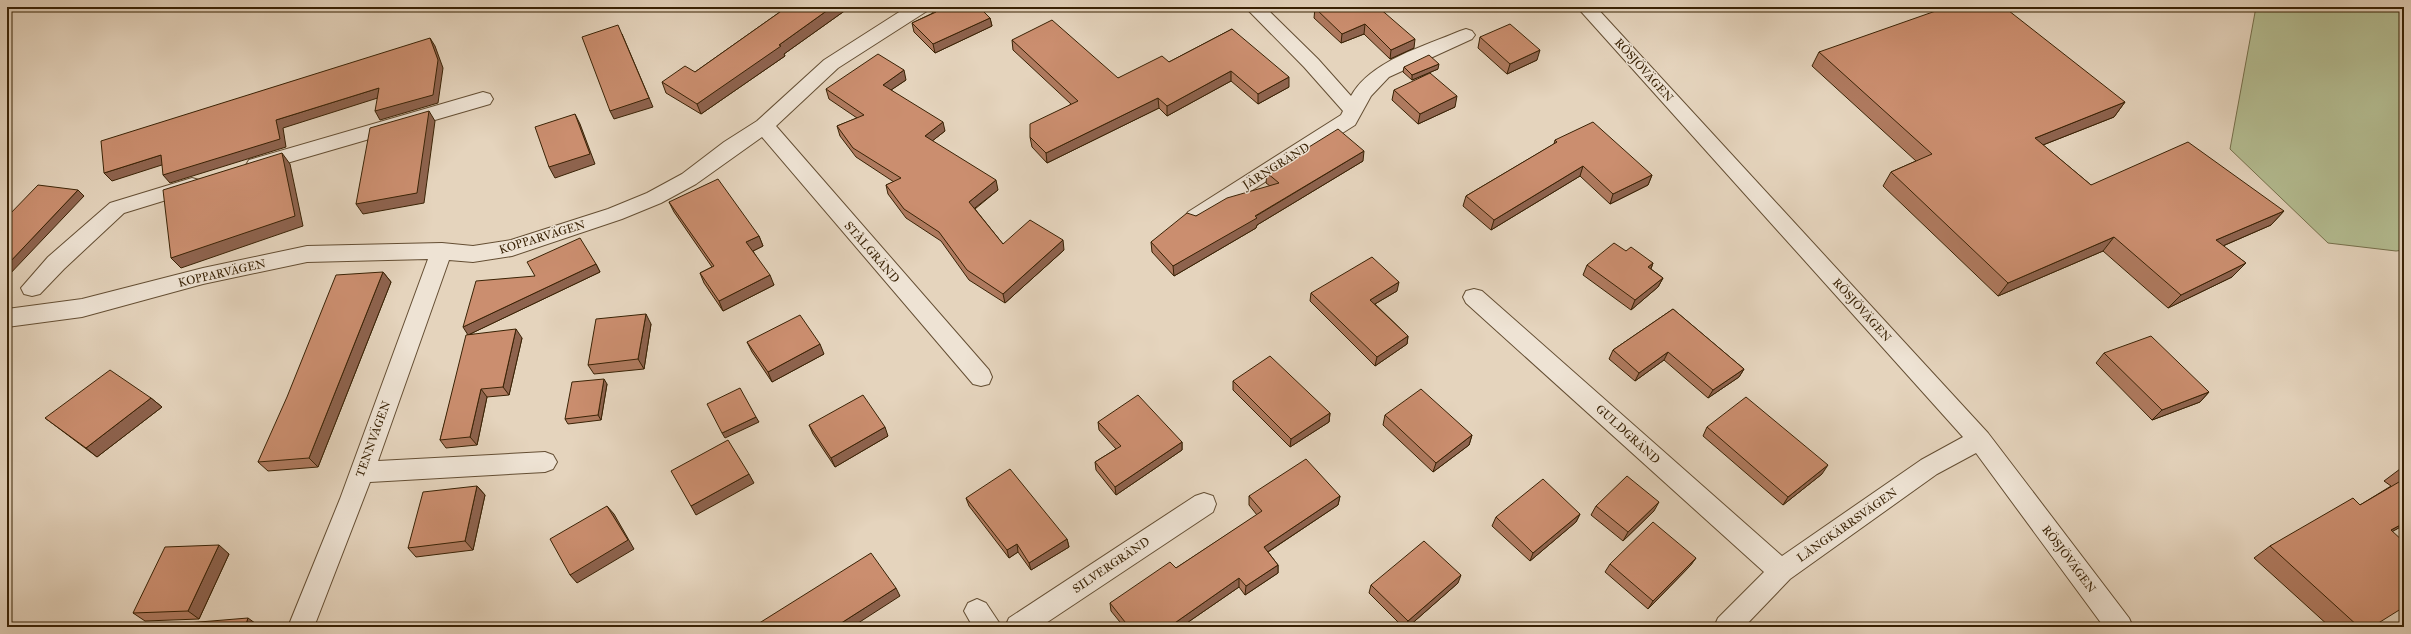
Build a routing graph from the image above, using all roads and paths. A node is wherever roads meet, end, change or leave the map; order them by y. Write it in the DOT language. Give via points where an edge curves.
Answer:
graph roads {
  1 [pos="921,7"];
  2 [pos="1254,7"];
  3 [pos="1586,7"];
  4 [pos="1466,35"];
  5 [pos="483,99"];
  6 [pos="1354,111"];
  7 [pos="764,126"];
  8 [pos="236,171"];
  9 [pos="213,178"];
  10 [pos="1195,217"];
  11 [pos="442,251"];
  12 [pos="32,288"];
  13 [pos="1474,297"];
  14 [pos="7,318"];
  15 [pos="981,377"];
  16 [pos="1980,440"];
  17 [pos="545,462"];
  18 [pos="361,472"];
  19 [pos="1204,504"];
  20 [pos="1781,571"];
  21 [pos="301,627"];
  22 [pos="1018,627"];
  23 [pos="1727,627"];
  24 [pos="2120,627"];
  1 -- 7 [label="street, KOPPARVÄGEN" via="831,64"];
  2 -- 6 [label="street" via="1311,63"];
  3 -- 16 [label="street, RÖSJÖVÄGEN"];
  4 -- 6 [label="street, JÄRNGRÄND" via="1382,73 1363,92"];
  5 -- 8 [label="street"];
  6 -- 10 [label="street, JÄRNGRÄND" via="1348,120"];
  7 -- 11 [label="street, KOPPARVÄGEN" via="689,179 654,198 615,214 512,248 473,254"];
  7 -- 15 [label="street, STÅLGRÄND"];
  9 -- 12 [label="street" via="118,208"];
  11 -- 14 [label="street, KOPPARVÄGEN" via="307,254 203,276 82,308"];
  11 -- 18 [label="street, TENNVÄGEN"];
  13 -- 20 [label="street, GULDGRÄND"];
  16 -- 20 [label="street, LÅNGKÄRRSVÄGEN" via="1929,466"];
  16 -- 24 [label="street, RÖSJÖVÄGEN"];
  17 -- 18 [label="street"];
  18 -- 21 [label="street, TENNVÄGEN"];
  19 -- 22 [label="street, SILVERGRÄND"];
  20 -- 23 [label="street, LÅNGKÄRRSVÄGEN"];
}
